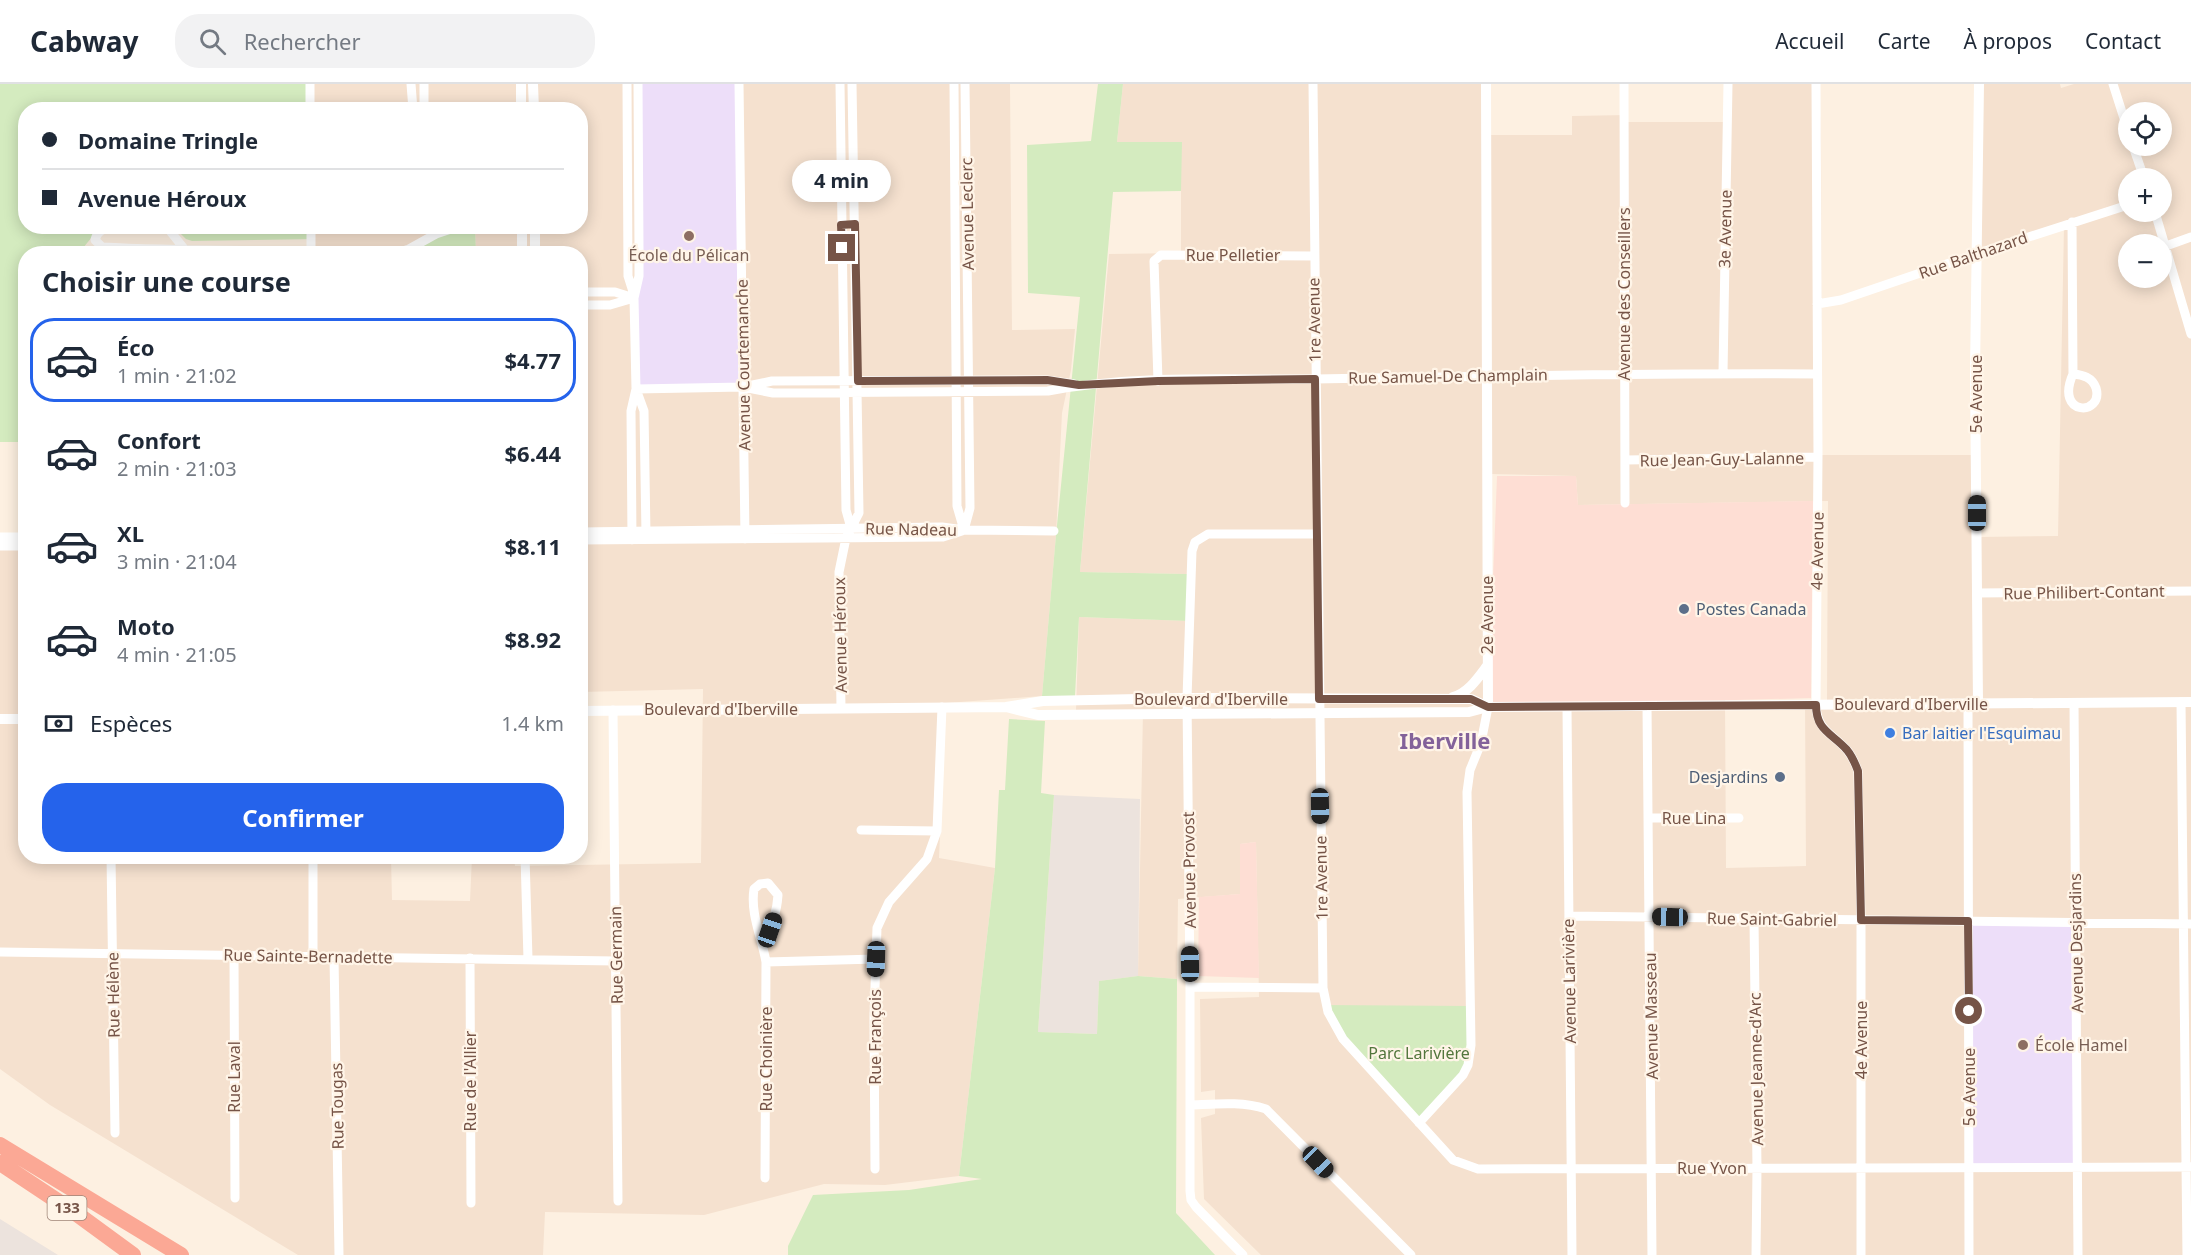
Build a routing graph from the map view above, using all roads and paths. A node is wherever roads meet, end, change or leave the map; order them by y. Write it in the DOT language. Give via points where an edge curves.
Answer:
graph roads {
  1 [pos="310,84"];
  2 [pos="411,84"];
  3 [pos="424,84"];
  4 [pos="520,84"];
  5 [pos="533,84"];
  6 [pos="627,84"];
  7 [pos="638,84"];
  8 [pos="739,84"];
  9 [pos="840,84"];
  10 [pos="852,84"];
  11 [pos="954,84"];
  12 [pos="965,84"];
  13 [pos="1313,84"];
  14 [pos="1486,84"];
  15 [pos="1624,84"];
  16 [pos="1728,84"];
  17 [pos="1816,84"];
  18 [pos="1978,84"];
  19 [pos="2113,84"];
  20 [pos="310,102"];
  21 [pos="412,102"];
  22 [pos="424,102"];
  23 [pos="521,102"];
  24 [pos="534,102"];
  25 [pos="2119,102"];
  26 [pos="955,129"];
  27 [pos="966,129"];
  28 [pos="2118,208"];
  29 [pos="2072,222"];
  30 [pos="855,224"];
  31 [pos="841,225"];
  32 [pos="98,234"];
  33 [pos="172,234"];
  34 [pos="429,234"];
  35 [pos="2191,237"];
  36 [pos="2172,244"];
  37 [pos="101,246"];
  38 [pos="182,246"];
  39 [pos="413,246"];
  40 [pos="1976,254"];
  41 [pos="1314,255"];
  42 [pos="2172,267"];
  43 [pos="588,292"];
  44 [pos="634,298"];
  45 [pos="956,298"];
  46 [pos="968,298"];
  47 [pos="1817,304"];
  48 [pos="588,305"];
  49 [pos="2191,334"];
  50 [pos="1723,373"];
  51 [pos="1624,374"];
  52 [pos="1817,374"];
  53 [pos="2073,374"];
  54 [pos="1487,375"];
  55 [pos="1315,379"];
  56 [pos="956,380"];
  57 [pos="969,380"];
  58 [pos="858,381"];
  59 [pos="1158,381"];
  60 [pos="844,382"];
  61 [pos="1079,385"];
  62 [pos="743,387"];
  63 [pos="636,389"];
  64 [pos="957,392"];
  65 [pos="969,392"];
  66 [pos="857,393"];
  67 [pos="844,394"];
  68 [pos="1818,457"];
  69 [pos="1626,460"];
  70 [pos="1625,503"];
  71 [pos="850,528"];
  72 [pos="964,530"];
  73 [pos="1054,531"];
  74 [pos="588,532"];
  75 [pos="745,534"];
  76 [pos="1317,534"];
  77 [pos="632,535"];
  78 [pos="645,535"];
  79 [pos="846,538"];
  80 [pos="588,539"];
  81 [pos="2191,591"];
  82 [pos="1978,593"];
  83 [pos="1488,666"];
  84 [pos="1186,698"];
  85 [pos="1319,699"];
  86 [pos="1444,699"];
  87 [pos="2186,702"];
  88 [pos="1973,703"];
  89 [pos="2074,703"];
  90 [pos="1816,705"];
  91 [pos="1647,706"];
  92 [pos="942,707"];
  93 [pos="1006,707"];
  94 [pos="1488,707"];
  95 [pos="1567,707"];
  96 [pos="841,708"];
  97 [pos="613,710"];
  98 [pos="588,711"];
  99 [pos="1187,714"];
  100 [pos="1319,714"];
  101 [pos="0,719"];
  102 [pos="18,719"];
  103 [pos="1649,818"];
  104 [pos="1739,818"];
  105 [pos="861,831"];
  106 [pos="937,831"];
  107 [pos="111,864"];
  108 [pos="313,864"];
  109 [pos="525,864"];
  110 [pos="1569,916"];
  111 [pos="1650,917"];
  112 [pos="1754,919"];
  113 [pos="1861,920"];
  114 [pos="1968,921"];
  115 [pos="2076,923"];
  116 [pos="2187,924"];
  117 [pos="762,941"];
  118 [pos="0,952"];
  119 [pos="112,954"];
  120 [pos="234,955"];
  121 [pos="313,956"];
  122 [pos="334,957"];
  123 [pos="470,958"];
  124 [pos="528,959"];
  125 [pos="876,959"];
  126 [pos="616,961"];
  127 [pos="766,962"];
  128 [pos="1190,987"];
  129 [pos="1323,988"];
  130 [pos="1190,1105"];
  131 [pos="1419,1123"];
  132 [pos="115,1133"];
  133 [pos="0,1145"];
  134 [pos="0,1163"];
  135 [pos="1862,1167"];
  136 [pos="1969,1167"];
  137 [pos="2078,1167"];
  138 [pos="2189,1167"];
  139 [pos="1571,1168"];
  140 [pos="1652,1168"];
  141 [pos="1757,1168"];
  142 [pos="875,1169"];
  143 [pos="765,1178"];
  144 [pos="235,1198"];
  145 [pos="618,1201"];
  146 [pos="471,1203"];
  147 [pos="133,1255"];
  148 [pos="181,1255"];
  149 [pos="339,1255"];
  150 [pos="1243,1255"];
  151 [pos="1411,1255"];
  152 [pos="1572,1255"];
  153 [pos="1652,1255"];
  154 [pos="1756,1255"];
  155 [pos="1861,1255"];
  156 [pos="1969,1255"];
  157 [pos="2078,1255"];
  158 [pos="2187,1255"];
  1 -- 20 [label="street"];
  2 -- 21 [label="street"];
  3 -- 22 [label="street"];
  4 -- 23 [label="street"];
  5 -- 24 [label="street"];
  6 -- 44 [label="street" via="628,276"];
  7 -- 44 [label="street" via="639,268"];
  8 -- 62 [label="street, Avenue Courtemanche"];
  9 -- 31 [label="street, Avenue Héroux"];
  10 -- 30 [label="street, Avenue Héroux"];
  11 -- 26 [label="street, Avenue Leclerc"];
  12 -- 27 [label="street, Avenue Leclerc"];
  13 -- 41 [label="street, 1re Avenue"];
  14 -- 54 [label="street, 2e Avenue"];
  15 -- 51 [label="street, Avenue des Conseillers"];
  16 -- 50 [label="street, 3e Avenue"];
  17 -- 47 [label="street, 4e Avenue"];
  18 -- 40 [label="street, 5e Avenue"];
  19 -- 25 [label="street"];
  26 -- 27 [label="street"];
  26 -- 45 [label="street, Avenue Leclerc"];
  27 -- 46 [label="street, Avenue Leclerc"];
  28 -- 29 [label="street, Rue Balthazard"];
  29 -- 40 [label="street, Rue Balthazard"];
  29 -- 53 [label="street"];
  30 -- 31 [label="street"];
  30 -- 58 [label="street, Avenue Héroux"];
  31 -- 60 [label="street, Avenue Héroux"];
  32 -- 37 [label="street" via="95,240"];
  33 -- 38 [label="street"];
  34 -- 39 [label="street"];
  35 -- 36 [label="street"];
  40 -- 47 [label="street, Rue Balthazard" via="1841,300"];
  40 -- 82 [label="street, 5e Avenue"];
  41 -- 55 [label="street, 1re Avenue"];
  41 -- 59 [label="street, Rue Pelletier" via="1161,255 1154,261"];
  42 -- 49 [label="street"];
  43 -- 44 [label="street" via="615,292"];
  44 -- 48 [label="street" via="610,305"];
  44 -- 63 [label="street"];
  45 -- 46 [label="street"];
  45 -- 56 [label="street, Avenue Leclerc"];
  46 -- 57 [label="street, Avenue Leclerc"];
  47 -- 52 [label="street, 4e Avenue"];
  50 -- 51 [label="street, Rue Samuel-De Champlain"];
  50 -- 52 [label="street, Rue Samuel-De Champlain"];
  51 -- 54 [label="street, Rue Samuel-De Champlain"];
  51 -- 69 [label="street, Avenue des Conseillers"];
  52 -- 68 [label="street, 4e Avenue"];
  54 -- 55 [label="street, Rue Samuel-De Champlain"];
  54 -- 83 [label="street, 2e Avenue"];
  55 -- 59 [label="street, Rue Samuel-De Champlain"];
  55 -- 76 [label="street, 1re Avenue"];
  56 -- 57 [label="street, Rue Samuel-De Champlain"];
  56 -- 58 [label="street, Rue Samuel-De Champlain"];
  56 -- 64 [label="street, Avenue Leclerc"];
  57 -- 61 [label="street, Rue Samuel-De Champlain" via="1047,380"];
  57 -- 65 [label="street, Avenue Leclerc"];
  58 -- 60 [label="street, Rue Samuel-De Champlain"];
  58 -- 66 [label="street, Avenue Héroux"];
  59 -- 61 [label="street, Rue Samuel-De Champlain"];
  60 -- 62 [label="street, Rue Samuel-De Champlain" via="772,381"];
  60 -- 67 [label="street, Avenue Héroux"];
  61 -- 65 [label="street, Rue Samuel-De Champlain" via="1048,392"];
  62 -- 63 [label="street, Rue Samuel-De Champlain"];
  62 -- 67 [label="street, Rue Samuel-De Champlain" via="773,393"];
  62 -- 75 [label="street, Avenue Courtemanche"];
  63 -- 77 [label="street" via="631,411"];
  63 -- 78 [label="street" via="644,411"];
  64 -- 65 [label="street, Rue Samuel-De Champlain"];
  64 -- 66 [label="street, Rue Samuel-De Champlain"];
  64 -- 72 [label="street, Avenue Leclerc" via="957,506"];
  65 -- 72 [label="street, Avenue Leclerc" via="970,508"];
  66 -- 67 [label="street, Rue Samuel-De Champlain"];
  66 -- 71 [label="street, Avenue Héroux" via="859,513"];
  67 -- 71 [label="street, Avenue Héroux" via="846,510"];
  68 -- 69 [label="street, Rue Jean-Guy-Lalanne"];
  68 -- 90 [label="street, 4e Avenue"];
  69 -- 70 [label="street, Avenue des Conseillers"];
  71 -- 72 [label="street, Rue Nadeau"];
  71 -- 75 [label="street, Rue Nadeau"];
  71 -- 79 [label="street, Avenue Héroux"];
  72 -- 73 [label="street"];
  72 -- 79 [label="street, Rue Nadeau" via="943,537"];
  74 -- 77 [label="street, Rue Nadeau"];
  75 -- 78 [label="street, Rue Nadeau"];
  75 -- 79 [label="street, Rue Nadeau"];
  76 -- 84 [label="street, Avenue Provost" via="1208,534 1195,542"];
  76 -- 85 [label="street, 1re Avenue"];
  77 -- 78 [label="street, Rue Nadeau"];
  77 -- 80 [label="street, Rue Nadeau"];
  79 -- 96 [label="street, Avenue Héroux" via="839,572"];
  81 -- 82 [label="street, Rue Philibert-Contant"];
  82 -- 88 [label="street, 5e Avenue"];
  83 -- 86 [label="street" via="1459,695"];
  83 -- 94 [label="street, 2e Avenue"];
  84 -- 85 [label="street, Boulevard d'Iberville"];
  84 -- 93 [label="street, Boulevard d'Iberville" via="1043,701"];
  84 -- 99 [label="street, Avenue Provost"];
  85 -- 86 [label="street, Boulevard d'Iberville"];
  85 -- 100 [label="street, 1re Avenue"];
  86 -- 94 [label="street, Boulevard d'Iberville" via="1471,699"];
  87 -- 89 [label="street, Boulevard d'Iberville"];
  87 -- 116 [label="street"];
  88 -- 89 [label="street, Boulevard d'Iberville"];
  88 -- 90 [label="street, Boulevard d'Iberville"];
  88 -- 114 [label="street, 5e Avenue"];
  89 -- 115 [label="street, Avenue Desjardins"];
  90 -- 91 [label="street, Boulevard d'Iberville"];
  90 -- 113 [label="street, 4e Avenue" via="1823,729 1847,750 1858,771"];
  91 -- 95 [label="street, Boulevard d'Iberville"];
  91 -- 103 [label="street, Avenue Masseau"];
  92 -- 93 [label="street, Boulevard d'Iberville"];
  92 -- 96 [label="street, Boulevard d'Iberville"];
  92 -- 106 [label="street, Rue François"];
  93 -- 99 [label="street, Boulevard d'Iberville" via="1038,715"];
  94 -- 95 [label="street, Boulevard d'Iberville"];
  94 -- 100 [label="street, Boulevard d'Iberville" via="1469,712"];
  94 -- 131 [label="street, 2e Avenue" via="1467,792 1469,1059 1463,1075"];
  95 -- 110 [label="street, Avenue Larivière"];
  96 -- 97 [label="street, Boulevard d'Iberville"];
  97 -- 98 [label="street, Boulevard d'Iberville"];
  97 -- 126 [label="street, Rue Germain"];
  99 -- 100 [label="street, Boulevard d'Iberville"];
  99 -- 128 [label="street, Avenue Provost"];
  100 -- 129 [label="street, 1re Avenue"];
  101 -- 102 [label="street"];
  103 -- 104 [label="street, Rue Lina"];
  103 -- 111 [label="street, Avenue Masseau"];
  105 -- 106 [label="street"];
  106 -- 125 [label="street, Rue François" via="927,859 889,902 878,928"];
  107 -- 119 [label="street, Rue Hélène"];
  108 -- 121 [label="street"];
  109 -- 124 [label="street"];
  110 -- 111 [label="street, Rue Saint-Gabriel"];
  110 -- 139 [label="street, Avenue Larivière"];
  111 -- 112 [label="street, Rue Saint-Gabriel"];
  111 -- 140 [label="street, Avenue Masseau"];
  112 -- 113 [label="street, Rue Saint-Gabriel"];
  112 -- 141 [label="street, Avenue Jeanne-d'Arc"];
  113 -- 114 [label="street, Rue Saint-Gabriel"];
  113 -- 135 [label="street, 4e Avenue"];
  114 -- 115 [label="street, Rue Saint-Gabriel"];
  114 -- 136 [label="street, 5e Avenue"];
  115 -- 116 [label="street, Rue Saint-Gabriel"];
  115 -- 137 [label="street, Avenue Desjardins"];
  116 -- 138 [label="street"];
  117 -- 117 [label="street, Rue Choinière" via="770,930 777,906 778,895 768,883 754,889 752,899"];
  117 -- 127 [label="street, Rue Choinière"];
  118 -- 119 [label="street, Rue Sainte-Bernadette"];
  119 -- 120 [label="street, Rue Sainte-Bernadette"];
  119 -- 132 [label="street, Rue Hélène"];
  120 -- 121 [label="street, Rue Sainte-Bernadette"];
  120 -- 144 [label="street, Rue Laval"];
  121 -- 122 [label="street, Rue Sainte-Bernadette"];
  122 -- 123 [label="street, Rue Sainte-Bernadette"];
  122 -- 149 [label="street, Rue Tougas"];
  123 -- 124 [label="street, Rue Sainte-Bernadette"];
  123 -- 146 [label="street, Rue de l'Allier"];
  124 -- 126 [label="street, Rue Sainte-Bernadette"];
  125 -- 127 [label="street"];
  125 -- 142 [label="street, Rue François"];
  126 -- 145 [label="street, Rue Germain"];
  127 -- 143 [label="street, Rue Choinière"];
  128 -- 129 [label="street"];
  128 -- 130 [label="street, Avenue Provost"];
  129 -- 131 [label="street, Rue Yvon" via="1328,1012 1343,1039"];
  130 -- 150 [label="street, Avenue Provost" via="1191,1200"];
  130 -- 151 [label="street" via="1238,1103 1266,1109"];
  131 -- 139 [label="street, Rue Yvon" via="1453,1160 1468,1167"];
  133 -- 148 [label="highway, 133"];
  134 -- 147 [label="highway, 133"];
  135 -- 136 [label="street, Rue Yvon"];
  135 -- 141 [label="street, Rue Yvon"];
  135 -- 155 [label="street, 4e Avenue"];
  136 -- 137 [label="street, Rue Yvon"];
  136 -- 156 [label="street, 5e Avenue"];
  137 -- 138 [label="street, Rue Yvon"];
  137 -- 157 [label="street, Avenue Desjardins"];
  138 -- 158 [label="street"];
  139 -- 140 [label="street, Rue Yvon"];
  139 -- 152 [label="street, Avenue Larivière"];
  140 -- 141 [label="street, Rue Yvon"];
  140 -- 153 [label="street, Avenue Masseau"];
  141 -- 154 [label="street, Avenue Jeanne-d'Arc"];
}
